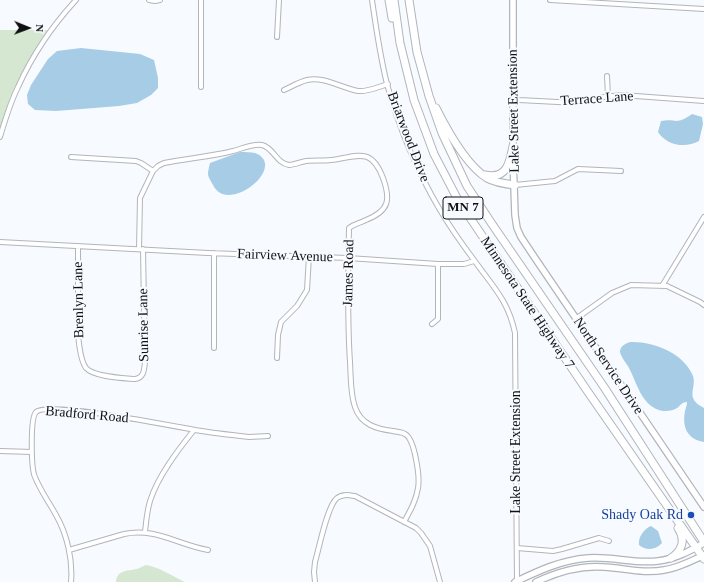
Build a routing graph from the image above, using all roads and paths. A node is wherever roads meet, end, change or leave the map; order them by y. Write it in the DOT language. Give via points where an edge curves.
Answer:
graph roads {
  1 [pos="76,0"];
  2 [pos="149,0"];
  3 [pos="160,0"];
  4 [pos="201,0"];
  5 [pos="279,0"];
  6 [pos="372,0"];
  7 [pos="389,0"];
  8 [pos="394,0"];
  9 [pos="410,0"];
  10 [pos="512,0"];
  11 [pos="550,0"];
  12 [pos="704,9"];
  13 [pos="277,38"];
  14 [pos="421,69"];
  15 [pos="406,73"];
  16 [pos="607,76"];
  17 [pos="388,84"];
  18 [pos="201,87"];
  19 [pos="284,90"];
  20 [pos="608,96"];
  21 [pos="514,98"];
  22 [pos="704,101"];
  23 [pos="0,137"];
  24 [pos="513,146"];
  25 [pos="71,157"];
  26 [pos="153,171"];
  27 [pos="621,171"];
  28 [pos="480,172"];
  29 [pos="515,185"];
  30 [pos="704,217"];
  31 [pos="516,223"];
  32 [pos="704,228"];
  33 [pos="697,229"];
  34 [pos="0,242"];
  35 [pos="78,246"];
  36 [pos="141,249"];
  37 [pos="214,253"];
  38 [pos="309,256"];
  39 [pos="348,258"];
  40 [pos="474,260"];
  41 [pos="438,264"];
  42 [pos="662,286"];
  43 [pos="704,305"];
  44 [pos="577,318"];
  45 [pos="513,323"];
  46 [pos="432,324"];
  47 [pos="214,348"];
  48 [pos="81,355"];
  49 [pos="277,358"];
  50 [pos="194,430"];
  51 [pos="268,436"];
  52 [pos="0,452"];
  53 [pos="32,452"];
  54 [pos="635,458"];
  55 [pos="704,507"];
  56 [pos="404,522"];
  57 [pos="145,532"];
  58 [pos="609,541"];
  59 [pos="704,542"];
  60 [pos="696,547"];
  61 [pos="517,548"];
  62 [pos="69,550"];
  63 [pos="208,550"];
  64 [pos="703,556"];
  65 [pos="671,558"];
  66 [pos="71,582"];
  67 [pos="315,582"];
  68 [pos="440,582"];
  69 [pos="516,582"];
  70 [pos="536,582"];
  1 -- 23 [label="street" via="28,68 18,87"];
  2 -- 3 [label="street"];
  4 -- 18 [label="street"];
  5 -- 13 [label="street"];
  6 -- 17 [label="street, Briarwood Drive"];
  7 -- 15 [label="highway" via="394,32"];
  8 -- 15 [label="highway, Minnesota State Highway 7 / MN 7"];
  9 -- 14 [label="highway, Minnesota State Highway 7 / MN 7"];
  10 -- 21 [label="street, Lake Street Extension"];
  11 -- 12 [label="street"];
  14 -- 28 [label="highway" via="436,107 454,140"];
  14 -- 59 [label="highway, Minnesota State Highway 7 / MN 7" via="442,133 468,186 604,387"];
  15 -- 54 [label="highway, Minnesota State Highway 7 / MN 7" via="429,142 458,200"];
  16 -- 20 [label="street"];
  17 -- 19 [label="street" via="358,91 312,79"];
  17 -- 40 [label="street, Briarwood Drive" via="400,125 426,184 440,211"];
  20 -- 21 [label="street, Terrace Lane" via="586,102 568,103"];
  20 -- 22 [label="street, Terrace Lane" via="622,94"];
  21 -- 24 [label="street, Lake Street Extension"];
  24 -- 28 [label="highway" via="509,165 504,171 493,176"];
  24 -- 29 [label="street, Lake Street Extension"];
  25 -- 26 [label="street" via="136,161"];
  26 -- 36 [label="street, Sunrise Lane" via="140,198"];
  26 -- 39 [label="street, James Road" via="164,163 221,154 257,144 265,146 281,162 289,165 366,156 380,171 388,192 387,201 378,215 349,228"];
  27 -- 29 [label="street" via="578,169 555,181"];
  28 -- 29 [label="highway" via="496,182"];
  29 -- 31 [label="street, Lake Street Extension"];
  30 -- 33 [label="street"];
  31 -- 44 [label="street, North Service Drive" via="521,237"];
  32 -- 33 [label="street"];
  33 -- 42 [label="street"];
  34 -- 35 [label="street, Fairview Avenue"];
  35 -- 36 [label="street, Fairview Avenue"];
  35 -- 48 [label="street, Brenlyn Lane" via="78,334"];
  36 -- 37 [label="street, Fairview Avenue"];
  36 -- 48 [label="street, Sunrise Lane" via="145,362 142,376 135,379 98,374 86,367"];
  37 -- 38 [label="street, Fairview Avenue"];
  37 -- 47 [label="street"];
  38 -- 39 [label="street, Fairview Avenue"];
  38 -- 49 [label="street" via="307,290 301,301 282,322 278,336"];
  39 -- 41 [label="street, Fairview Avenue"];
  39 -- 56 [label="street, James Road" via="349,344 353,398 358,413 370,426 403,433 411,440 418,488"];
  40 -- 41 [label="street, Fairview Avenue" via="464,264"];
  40 -- 45 [label="street, Briarwood Drive" via="507,305"];
  41 -- 46 [label="street" via="438,319"];
  42 -- 43 [label="street" via="679,291"];
  42 -- 44 [label="street" via="631,285 612,293"];
  44 -- 55 [label="street, North Service Drive"];
  45 -- 61 [label="street, Lake Street Extension"];
  50 -- 51 [label="street, Bradford Road" via="249,437"];
  50 -- 53 [label="street, Bradford Road" via="80,412 41,409 34,415"];
  50 -- 57 [label="street" via="175,454 153,492"];
  52 -- 53 [label="street"];
  53 -- 62 [label="street, Bradford Road" via="35,479 60,522"];
  54 -- 60 [label="highway, Minnesota State Highway 7 / MN 7"];
  54 -- 65 [label="highway" via="682,535 682,547"];
  56 -- 67 [label="street" via="354,496 343,495 337,498 330,507 315,562"];
  56 -- 68 [label="street" via="416,528 430,546"];
  57 -- 62 [label="street" via="132,532"];
  57 -- 63 [label="street"];
  58 -- 61 [label="street" via="599,538 553,551"];
  59 -- 60 [label="street"];
  60 -- 64 [label="highway, Minnesota State Highway 7 / MN 7"];
  60 -- 65 [label="street"];
  61 -- 69 [label="street, Lake Street Extension"];
  62 -- 66 [label="street, Bradford Road"];
  64 -- 70 [label="street" via="663,571 641,572 586,567 558,573"];
  65 -- 69 [label="street" via="648,562 608,558 575,560 548,567"];
}
